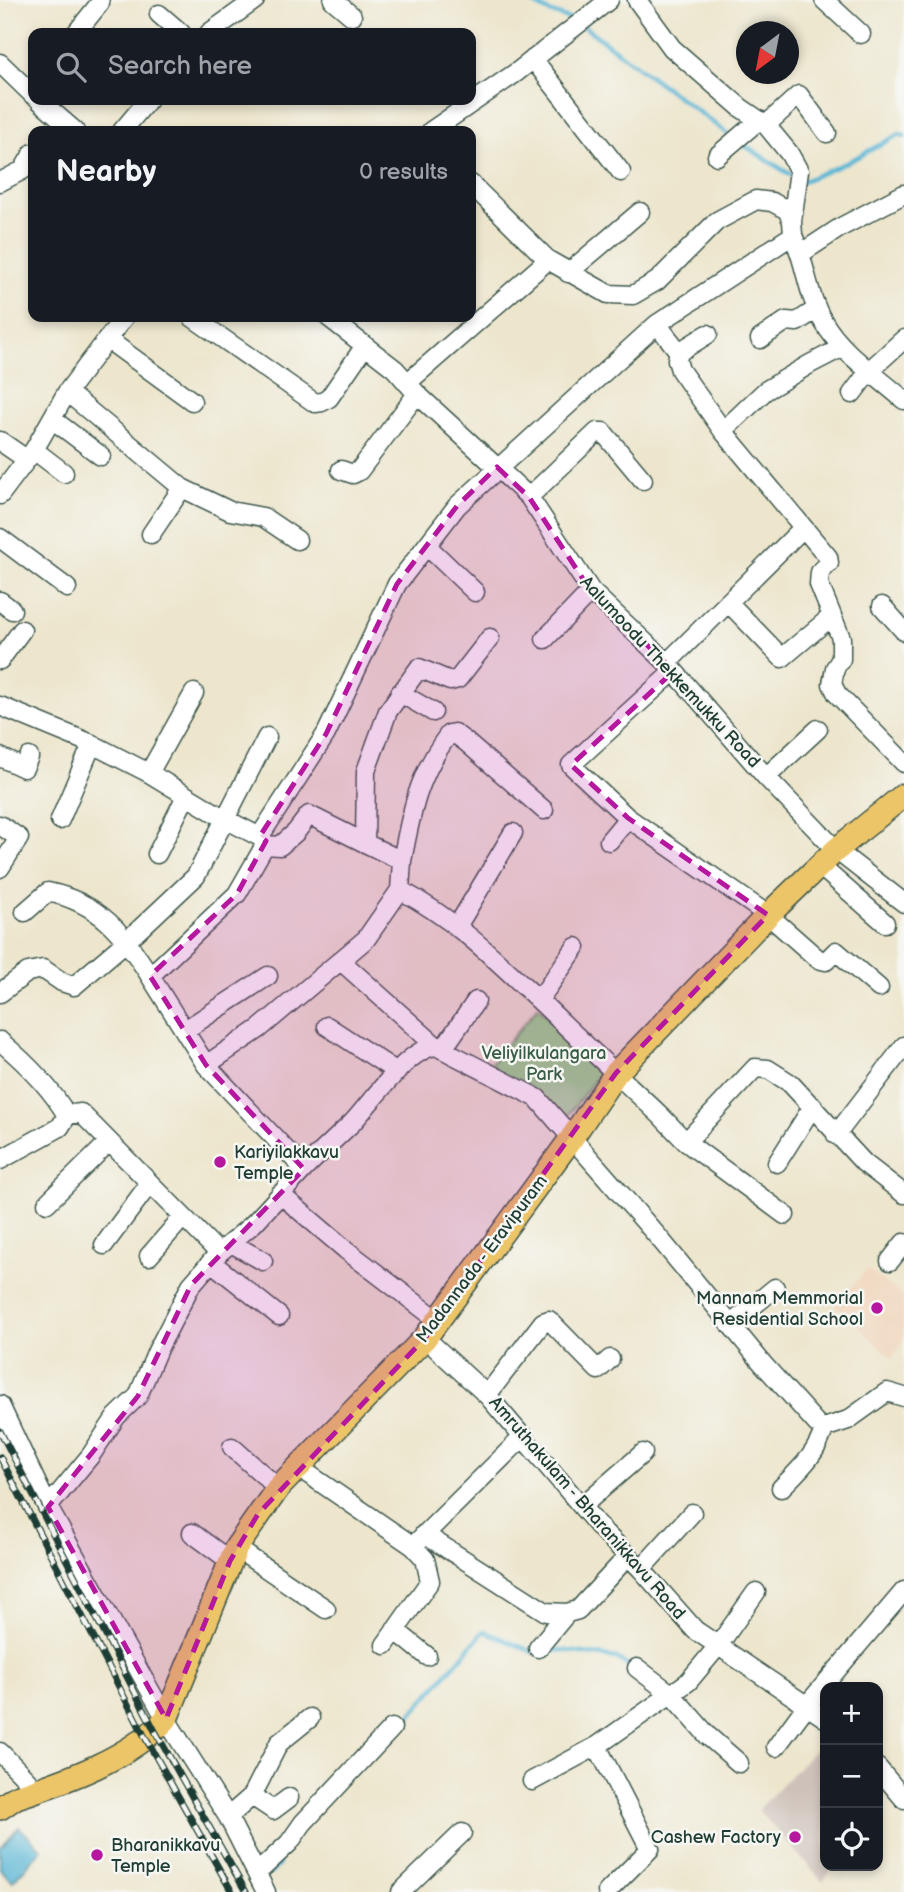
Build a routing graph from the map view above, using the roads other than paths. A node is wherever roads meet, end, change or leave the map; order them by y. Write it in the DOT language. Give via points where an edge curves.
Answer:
graph roads {
  1 [pos="255,0"];
  2 [pos="333,0"];
  3 [pos="609,0"];
  4 [pos="637,0"];
  5 [pos="824,0"];
  6 [pos="100,3"];
  7 [pos="159,14"];
  8 [pos="352,16"];
  9 [pos="80,28"];
  10 [pos="175,28"];
  11 [pos="216,28"];
  12 [pos="861,34"];
  13 [pos="533,59"];
  14 [pos="0,63"];
  15 [pos="28,88"];
  16 [pos="476,99"];
  17 [pos="47,105"];
  18 [pos="144,105"];
  19 [pos="468,105"];
  20 [pos="57,115"];
  21 [pos="762,123"];
  22 [pos="50,126"];
  23 [pos="69,126"];
  24 [pos="126,126"];
  25 [pos="438,126"];
  26 [pos="827,133"];
  27 [pos="717,156"];
  28 [pos="28,162"];
  29 [pos="621,172"];
  30 [pos="0,182"];
  31 [pos="476,189"];
  32 [pos="904,194"];
  33 [pos="640,212"];
  34 [pos="793,228"];
  35 [pos="800,254"];
  36 [pos="548,260"];
  37 [pos="568,273"];
  38 [pos="817,309"];
  39 [pos="120,322"];
  40 [pos="198,322"];
  41 [pos="334,322"];
  42 [pos="657,324"];
  43 [pos="708,334"];
  44 [pos="760,339"];
  45 [pos="904,339"];
  46 [pos="107,340"];
  47 [pos="364,347"];
  48 [pos="844,347"];
  49 [pos="679,352"];
  50 [pos="870,370"];
  51 [pos="412,388"];
  52 [pos="67,392"];
  53 [pos="852,394"];
  54 [pos="904,400"];
  55 [pos="192,401"];
  56 [pos="52,419"];
  57 [pos="723,431"];
  58 [pos="0,441"];
  59 [pos="30,454"];
  60 [pos="101,456"];
  61 [pos="497,467"];
  62 [pos="341,470"];
  63 [pos="64,473"];
  64 [pos="643,480"];
  65 [pos="182,488"];
  66 [pos="0,495"];
  67 [pos="529,497"];
  68 [pos="803,528"];
  69 [pos="151,534"];
  70 [pos="0,538"];
  71 [pos="297,540"];
  72 [pos="427,545"];
  73 [pos="67,589"];
  74 [pos="591,591"];
  75 [pos="475,592"];
  76 [pos="728,602"];
  77 [pos="882,606"];
  78 [pos="832,616"];
  79 [pos="22,630"];
  80 [pos="904,631"];
  81 [pos="490,638"];
  82 [pos="545,639"];
  83 [pos="0,660"];
  84 [pos="670,667"];
  85 [pos="194,693"];
  86 [pos="400,693"];
  87 [pos="0,707"];
  88 [pos="433,712"];
  89 [pos="818,729"];
  90 [pos="267,737"];
  91 [pos="92,744"];
  92 [pos="0,757"];
  93 [pos="29,757"];
  94 [pos="904,763"];
  95 [pos="149,773"];
  96 [pos="766,777"];
  97 [pos="904,795"];
  98 [pos="186,796"];
  99 [pos="544,810"];
  100 [pos="628,818"];
  101 [pos="225,819"];
  102 [pos="60,820"];
  103 [pos="0,825"];
  104 [pos="513,833"];
  105 [pos="263,841"];
  106 [pos="609,841"];
  107 [pos="365,843"];
  108 [pos="157,854"];
  109 [pos="828,858"];
  110 [pos="402,862"];
  111 [pos="0,868"];
  112 [pos="400,890"];
  113 [pos="904,903"];
  114 [pos="25,912"];
  115 [pos="768,915"];
  116 [pos="885,923"];
  117 [pos="458,925"];
  118 [pos="128,940"];
  119 [pos="576,947"];
  120 [pos="341,961"];
  121 [pos="268,975"];
  122 [pos="150,976"];
  123 [pos="879,988"];
  124 [pos="0,993"];
  125 [pos="539,1000"];
  126 [pos="476,1001"];
  127 [pos="327,1026"];
  128 [pos="185,1030"];
  129 [pos="0,1041"];
  130 [pos="904,1046"];
  131 [pos="439,1047"];
  132 [pos="206,1065"];
  133 [pos="397,1072"];
  134 [pos="616,1073"];
  135 [pos="813,1107"];
  136 [pos="66,1115"];
  137 [pos="836,1135"];
  138 [pos="571,1139"];
  139 [pos="109,1142"];
  140 [pos="686,1142"];
  141 [pos="0,1160"];
  142 [pos="777,1163"];
  143 [pos="304,1169"];
  144 [pos="150,1183"];
  145 [pos="280,1194"];
  146 [pos="904,1194"];
  147 [pos="47,1203"];
  148 [pos="785,1215"];
  149 [pos="183,1217"];
  150 [pos="904,1243"];
  151 [pos="104,1245"];
  152 [pos="220,1253"];
  153 [pos="149,1256"];
  154 [pos="263,1261"];
  155 [pos="890,1261"];
  156 [pos="775,1288"];
  157 [pos="279,1316"];
  158 [pos="730,1325"];
  159 [pos="432,1329"];
  160 [pos="610,1359"];
  161 [pos="487,1395"];
  162 [pos="904,1397"];
  163 [pos="0,1405"];
  164 [pos="824,1428"];
  165 [pos="524,1436"];
  166 [pos="232,1447"];
  167 [pos="643,1453"];
  168 [pos="298,1467"];
  169 [pos="278,1488"];
  170 [pos="781,1488"];
  171 [pos="582,1506"];
  172 [pos="48,1507"];
  173 [pos="692,1513"];
  174 [pos="192,1533"];
  175 [pos="418,1540"];
  176 [pos="233,1554"];
  177 [pos="634,1562"];
  178 [pos="904,1591"];
  179 [pos="756,1592"];
  180 [pos="326,1609"];
  181 [pos="567,1613"];
  182 [pos="718,1646"];
  183 [pos="538,1648"];
  184 [pos="427,1656"];
  185 [pos="637,1668"];
  186 [pos="671,1695"];
  187 [pos="807,1705"];
  188 [pos="820,1714"];
  189 [pos="310,1718"];
  190 [pos="166,1719"];
  191 [pos="392,1728"];
  192 [pos="597,1746"];
  193 [pos="776,1746"];
  194 [pos="0,1752"];
  195 [pos="739,1763"];
  196 [pos="883,1773"];
  197 [pos="532,1781"];
  198 [pos="37,1790"];
  199 [pos="902,1792"];
  200 [pos="252,1796"];
  201 [pos="289,1798"];
  202 [pos="0,1808"];
  203 [pos="228,1817"];
  204 [pos="462,1833"];
  205 [pos="257,1873"];
  206 [pos="266,1892"];
  207 [pos="401,1892"];
  208 [pos="607,1892"];
  1 -- 11 [label="street"];
  2 -- 8 [label="street"];
  3 -- 13 [label="street"];
  4 -- 21 [label="street" via="671,48"];
  5 -- 12 [label="street"];
  6 -- 9 [label="street"];
  7 -- 10 [label="street"];
  13 -- 16 [label="street"];
  13 -- 29 [label="street"];
  14 -- 15 [label="street"];
  17 -- 20 [label="street"];
  18 -- 24 [label="street"];
  19 -- 25 [label="street"];
  20 -- 22 [label="street"];
  20 -- 23 [label="street"];
  21 -- 26 [label="street" via="799,95"];
  21 -- 27 [label="street"];
  21 -- 34 [label="street" via="799,171"];
  28 -- 30 [label="street" via="23,170"];
  31 -- 36 [label="street"];
  32 -- 35 [label="street"];
  33 -- 37 [label="street"];
  34 -- 35 [label="street"];
  34 -- 37 [label="street" via="781,205 756,200 717,221 657,281 633,295 608,294"];
  34 -- 42 [label="street"];
  35 -- 38 [label="street"];
  36 -- 37 [label="street"];
  36 -- 51 [label="street"];
  38 -- 44 [label="street" via="797,322 786,321"];
  38 -- 48 [label="street"];
  39 -- 46 [label="street"];
  40 -- 47 [label="street" via="315,403 329,398"];
  41 -- 47 [label="street, Aalumoodu Thekkemukku Road"];
  42 -- 49 [label="street"];
  42 -- 61 [label="street"];
  43 -- 49 [label="street"];
  45 -- 50 [label="street"];
  46 -- 52 [label="street"];
  46 -- 55 [label="street"];
  47 -- 51 [label="street, Aalumoodu Thekkemukku Road"];
  48 -- 50 [label="street"];
  48 -- 57 [label="street" via="765,391"];
  49 -- 57 [label="street" via="680,370"];
  50 -- 53 [label="street"];
  50 -- 54 [label="street"];
  51 -- 61 [label="street, Aalumoodu Thekkemukku Road"];
  51 -- 62 [label="street" via="359,471"];
  52 -- 56 [label="street"];
  52 -- 65 [label="street"];
  56 -- 59 [label="street"];
  56 -- 60 [label="street"];
  57 -- 68 [label="street"];
  58 -- 59 [label="street"];
  59 -- 63 [label="street"];
  59 -- 66 [label="street"];
  61 -- 67 [label="street, Aalumoodu Thekkemukku Road"];
  61 -- 72 [label="street" via="457,506"];
  64 -- 67 [label="street" via="603,432 597,432"];
  65 -- 69 [label="street"];
  65 -- 71 [label="street" via="230,511 262,517"];
  67 -- 74 [label="street, Aalumoodu Thekkemukku Road"];
  68 -- 76 [label="street"];
  68 -- 78 [label="street" via="828,557 819,584"];
  70 -- 73 [label="street"];
  72 -- 75 [label="street"];
  72 -- 105 [label="street" via="397,584 326,734"];
  74 -- 82 [label="street"];
  74 -- 84 [label="street, Aalumoodu Thekkemukku Road"];
  76 -- 78 [label="street" via="782,658"];
  76 -- 84 [label="street"];
  77 -- 80 [label="street"];
  78 -- 94 [label="street" via="841,638 841,659 832,684"];
  79 -- 83 [label="street"];
  81 -- 86 [label="street" via="458,679 450,681 419,668"];
  84 -- 96 [label="street, Aalumoodu Thekkemukku Road"];
  84 -- 100 [label="street" via="571,765"];
  85 -- 95 [label="street"];
  86 -- 88 [label="street"];
  86 -- 107 [label="street" via="388,711 366,771"];
  87 -- 91 [label="street"];
  89 -- 96 [label="street"];
  90 -- 101 [label="street"];
  91 -- 95 [label="street"];
  91 -- 102 [label="street"];
  92 -- 93 [label="street" via="24,768"];
  95 -- 98 [label="street"];
  96 -- 109 [label="street, Aalumoodu Thekkemukku Road"];
  97 -- 109 [label="main road, Madannada - Eravipuram"];
  98 -- 101 [label="street"];
  98 -- 108 [label="street"];
  99 -- 110 [label="street" via="466,742 449,734 431,760 412,807"];
  100 -- 106 [label="street"];
  100 -- 115 [label="street"];
  101 -- 105 [label="street"];
  101 -- 118 [label="street" via="196,876"];
  103 -- 111 [label="street" via="19,838"];
  104 -- 117 [label="street"];
  105 -- 107 [label="street" via="280,846 309,815"];
  105 -- 122 [label="street" via="237,894"];
  107 -- 110 [label="street"];
  109 -- 113 [label="street"];
  109 -- 115 [label="main road, Madannada - Eravipuram"];
  109 -- 116 [label="street"];
  110 -- 112 [label="street"];
  112 -- 117 [label="street"];
  112 -- 120 [label="street" via="366,939"];
  114 -- 118 [label="street" via="48,892 58,894 97,911"];
  115 -- 123 [label="street" via="818,959 826,961 836,951"];
  115 -- 134 [label="main road, Madannada - Eravipuram"];
  117 -- 125 [label="street"];
  118 -- 122 [label="street"];
  118 -- 124 [label="street" via="74,986 43,970 28,972"];
  119 -- 125 [label="street"];
  120 -- 131 [label="street"];
  120 -- 132 [label="street" via="260,1029"];
  121 -- 128 [label="street"];
  122 -- 128 [label="street"];
  125 -- 134 [label="street"];
  126 -- 131 [label="street"];
  127 -- 133 [label="street"];
  128 -- 132 [label="street"];
  129 -- 136 [label="street" via="19,1057"];
  130 -- 137 [label="street"];
  131 -- 133 [label="street" via="429,1046"];
  131 -- 138 [label="street" via="537,1098"];
  132 -- 143 [label="street"];
  133 -- 143 [label="street"];
  134 -- 138 [label="main road, Madannada - Eravipuram"];
  134 -- 140 [label="street"];
  135 -- 137 [label="street"];
  135 -- 140 [label="street" via="780,1075 755,1068"];
  135 -- 142 [label="street"];
  136 -- 139 [label="street" via="81,1113"];
  136 -- 141 [label="street" via="60,1127"];
  137 -- 146 [label="street"];
  138 -- 158 [label="street"];
  138 -- 159 [label="main road, Madannada - Eravipuram"];
  139 -- 144 [label="street"];
  139 -- 147 [label="street"];
  140 -- 148 [label="street"];
  143 -- 145 [label="street"];
  144 -- 149 [label="street"];
  144 -- 151 [label="street"];
  145 -- 152 [label="street"];
  145 -- 159 [label="street, Amruthakulam - Bharanikkavu Road"];
  149 -- 152 [label="street"];
  149 -- 153 [label="street"];
  150 -- 155 [label="street"];
  152 -- 154 [label="street"];
  152 -- 157 [label="street"];
  152 -- 172 [label="street" via="191,1285 138,1396"];
  156 -- 158 [label="street"];
  158 -- 164 [label="street"];
  159 -- 161 [label="street, Amruthakulam - Bharanikkavu Road"];
  159 -- 168 [label="main road, Madannada - Eravipuram"];
  160 -- 161 [label="street" via="598,1370 549,1320"];
  161 -- 165 [label="street, Amruthakulam - Bharanikkavu Road"];
  162 -- 164 [label="street" via="887,1392 848,1420"];
  163 -- 172 [label="street"];
  164 -- 170 [label="street" via="819,1444"];
  165 -- 171 [label="street, Amruthakulam - Bharanikkavu Road"];
  165 -- 175 [label="street"];
  166 -- 169 [label="street"];
  167 -- 171 [label="street"];
  168 -- 169 [label="main road, Madannada - Eravipuram"];
  168 -- 175 [label="street"];
  169 -- 176 [label="main road, Madannada - Eravipuram"];
  171 -- 177 [label="street, Amruthakulam - Bharanikkavu Road"];
  172 -- 190 [label="street"];
  173 -- 177 [label="street"];
  174 -- 176 [label="street"];
  175 -- 181 [label="street" via="545,1612"];
  175 -- 184 [label="street" via="430,1581 390,1637"];
  176 -- 180 [label="street"];
  176 -- 190 [label="main road, Madannada - Eravipuram"];
  177 -- 181 [label="street" via="578,1611"];
  177 -- 182 [label="street, Amruthakulam - Bharanikkavu Road" via="695,1630"];
  178 -- 187 [label="street"];
  179 -- 182 [label="street"];
  181 -- 183 [label="street"];
  182 -- 186 [label="street"];
  182 -- 187 [label="street, Amruthakulam - Bharanikkavu Road"];
  185 -- 186 [label="street"];
  186 -- 192 [label="street"];
  186 -- 195 [label="street"];
  187 -- 188 [label="street, Amruthakulam - Bharanikkavu Road"];
  187 -- 193 [label="street"];
  189 -- 200 [label="street" via="279,1744"];
  190 -- 198 [label="main road, Madannada - Eravipuram" via="124,1754"];
  190 -- 203 [label="street"];
  191 -- 205 [label="street"];
  192 -- 197 [label="street"];
  192 -- 208 [label="street" via="650,1849"];
  194 -- 198 [label="street"];
  196 -- 199 [label="street"];
  198 -- 202 [label="main road, Madannada - Eravipuram"];
  200 -- 201 [label="street" via="273,1810"];
  200 -- 203 [label="street"];
  203 -- 205 [label="street"];
  204 -- 207 [label="street"];
  205 -- 206 [label="street"];
}
